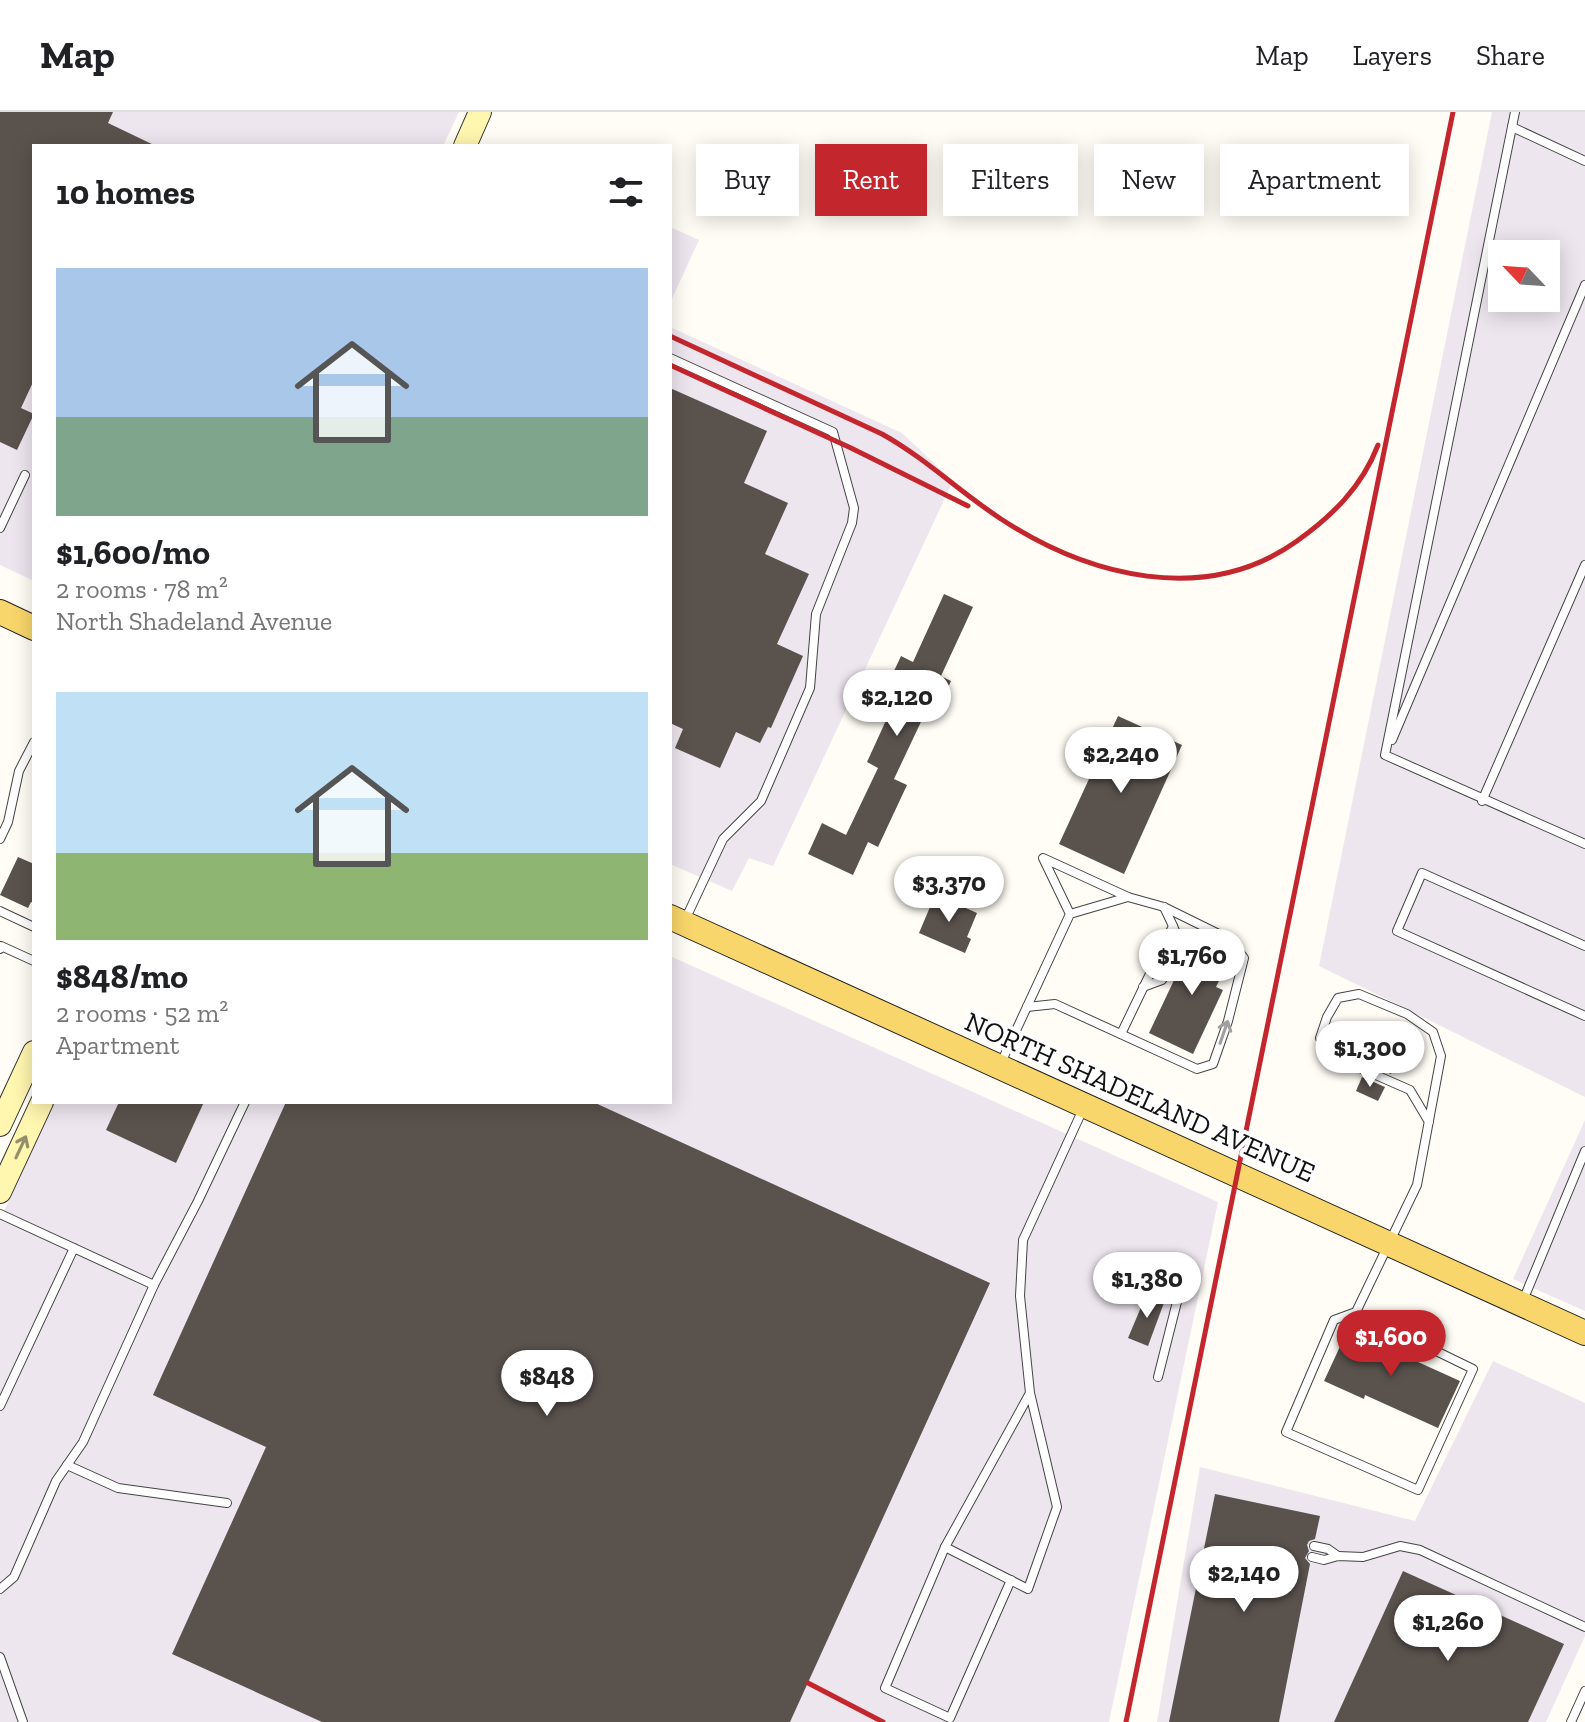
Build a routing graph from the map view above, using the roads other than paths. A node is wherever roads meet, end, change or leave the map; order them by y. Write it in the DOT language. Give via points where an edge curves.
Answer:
graph roads {
  1 [pos="480,112"];
  2 [pos="1515,112"];
  3 [pos="1512,127"];
  4 [pos="466,144"];
  5 [pos="1585,161"];
  6 [pos="1585,285"];
  7 [pos="672,359"];
  8 [pos="25,475"];
  9 [pos="0,528"];
  10 [pos="1585,565"];
  11 [pos="0,612"];
  12 [pos="32,627"];
  13 [pos="32,746"];
  14 [pos="1385,755"];
  15 [pos="1482,801"];
  16 [pos="0,839"];
  17 [pos="1585,844"];
  18 [pos="1128,897"];
  19 [pos="1164,907"];
  20 [pos="0,911"];
  21 [pos="1070,914"];
  22 [pos="677,920"];
  23 [pos="32,926"];
  24 [pos="1173,926"];
  25 [pos="1585,946"];
  26 [pos="0,947"];
  27 [pos="1174,957"];
  28 [pos="32,960"];
  29 [pos="1165,974"];
  30 [pos="1142,988"];
  31 [pos="1027,1007"];
  32 [pos="1585,1016"];
  33 [pos="1121,1034"];
  34 [pos="32,1056"];
  35 [pos="999,1066"];
  36 [pos="41,1104"];
  37 [pos="244,1104"];
  38 [pos="1085,1105"];
  39 [pos="1429,1122"];
  40 [pos="0,1125"];
  41 [pos="1585,1151"];
  42 [pos="0,1192"];
  43 [pos="0,1214"];
  44 [pos="1387,1243"];
  45 [pos="74,1248"];
  46 [pos="1185,1270"];
  47 [pos="154,1285"];
  48 [pos="1522,1304"];
  49 [pos="1356,1312"];
  50 [pos="1585,1333"];
  51 [pos="1158,1377"];
  52 [pos="1030,1393"];
  53 [pos="0,1406"];
  54 [pos="67,1465"];
  55 [pos="227,1503"];
  56 [pos="1314,1546"];
  57 [pos="945,1547"];
  58 [pos="1338,1556"];
  59 [pos="1312,1557"];
  60 [pos="1011,1580"];
  61 [pos="0,1589"];
  62 [pos="1585,1627"];
  63 [pos="0,1657"];
  64 [pos="1585,1691"];
  65 [pos="23,1722"];
  66 [pos="1571,1722"];
  1 -- 4 [label="main road"];
  2 -- 3 [label="lane"];
  3 -- 5 [label="lane"];
  3 -- 14 [label="lane"];
  6 -- 14 [label="lane"];
  7 -- 22 [label="lane" via="833,432 854,508 816,614 810,688 761,801 723,839"];
  8 -- 9 [label="lane"];
  10 -- 15 [label="lane"];
  11 -- 12 [label="main road"];
  13 -- 16 [label="lane" via="19,771"];
  14 -- 15 [label="lane"];
  15 -- 17 [label="lane"];
  18 -- 19 [label="lane"];
  18 -- 21 [label="lane"];
  18 -- 21 [label="lane" via="1043,858"];
  19 -- 24 [label="lane"];
  33 -- 19 [label="lane, one-way" via="1197,1069 1213,1064 1228,1021 1244,958 1229,939"];
  20 -- 23 [label="lane"];
  21 -- 31 [label="lane"];
  22 -- 35 [label="main road, NORTH SHADELAND AVENUE"];
  24 -- 27 [label="lane" via="1180,943"];
  24 -- 30 [label="lane"];
  25 -- 32 [label="lane" via="1422,873 1397,931"];
  26 -- 28 [label="lane"];
  29 -- 30 [label="lane"];
  30 -- 33 [label="lane"];
  31 -- 33 [label="lane" via="1055,1004"];
  31 -- 35 [label="lane"];
  34 -- 40 [label="main road"];
  35 -- 38 [label="main road, NORTH SHADELAND AVENUE"];
  42 -- 36 [label="main road, one-way"];
  37 -- 47 [label="lane"];
  38 -- 44 [label="main road, NORTH SHADELAND AVENUE"];
  38 -- 52 [label="lane" via="1023,1240 1020,1296"];
  39 -- 39 [label="lane" via="1441,1056 1433,1032 1407,1014 1359,994 1338,998 1320,1038 1328,1054 1410,1090"];
  39 -- 44 [label="lane" via="1417,1185"];
  41 -- 48 [label="lane"];
  43 -- 45 [label="lane"];
  44 -- 48 [label="main road, NORTH SHADELAND AVENUE"];
  44 -- 49 [label="lane"];
  45 -- 47 [label="lane"];
  45 -- 53 [label="lane"];
  46 -- 51 [label="lane"];
  47 -- 54 [label="lane" via="83,1442"];
  48 -- 50 [label="main road, NORTH SHADELAND AVENUE"];
  49 -- 49 [label="lane" via="1473,1369 1418,1490 1286,1432 1334,1320"];
  52 -- 57 [label="lane"];
  52 -- 60 [label="lane" via="1057,1507 1028,1589"];
  54 -- 55 [label="lane" via="118,1488"];
  54 -- 61 [label="lane" via="14,1577"];
  56 -- 58 [label="lane"];
  57 -- 60 [label="lane"];
  57 -- 60 [label="lane" via="885,1688 950,1718"];
  58 -- 59 [label="lane"];
  58 -- 62 [label="lane" via="1363,1557 1400,1546 1420,1550"];
  63 -- 65 [label="lane"];
  64 -- 66 [label="lane"];
}
